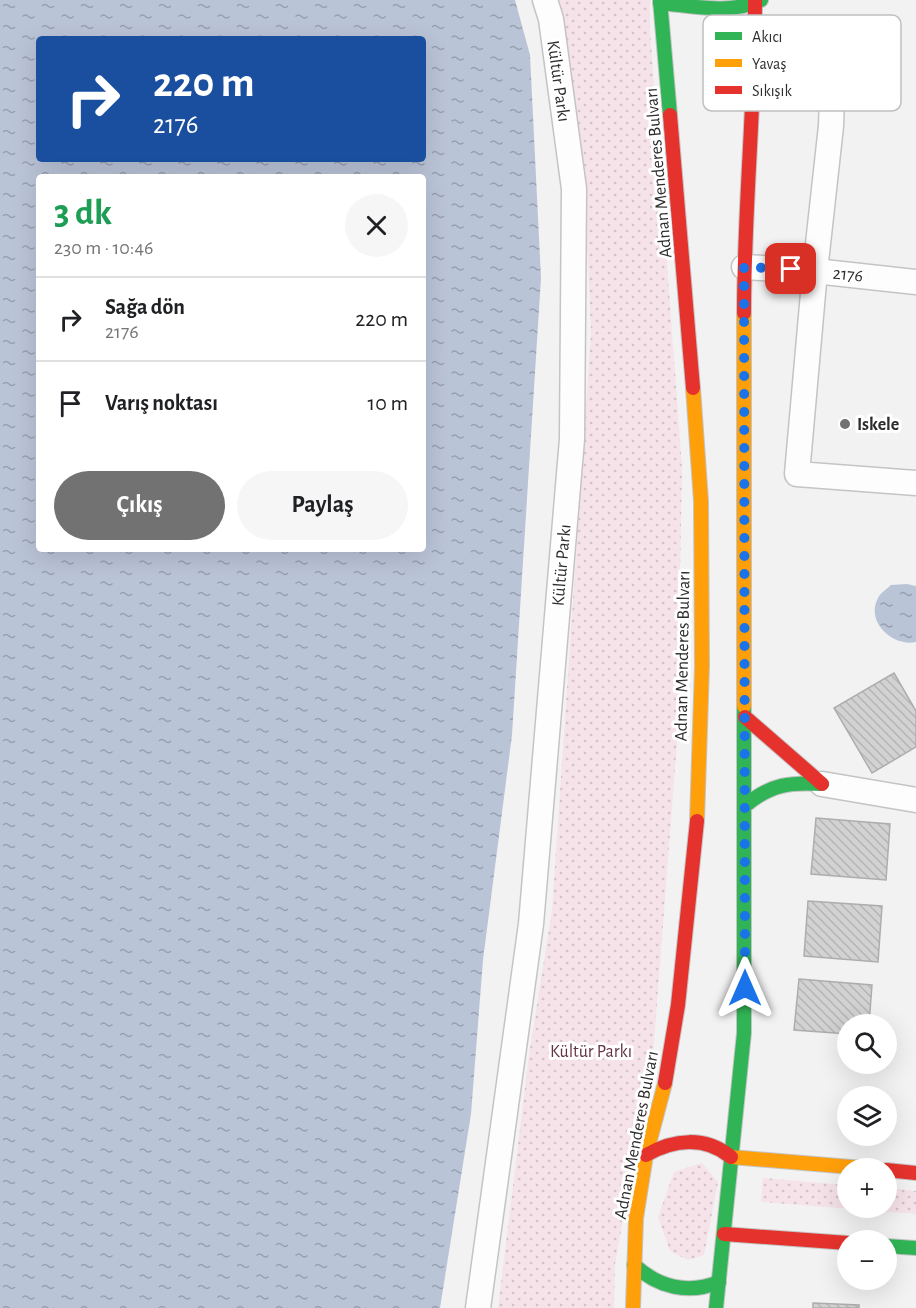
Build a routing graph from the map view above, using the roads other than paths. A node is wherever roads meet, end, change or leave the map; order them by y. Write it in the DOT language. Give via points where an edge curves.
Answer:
graph roads {
  1 [pos="545,0"];
  2 [pos="660,1"];
  3 [pos="757,1"];
  4 [pos="753,111"];
  5 [pos="832,111"];
  6 [pos="744,267"];
  7 [pos="814,271"];
  8 [pos="916,282"];
  9 [pos="916,483"];
  10 [pos="745,717"];
  11 [pos="822,784"];
  12 [pos="916,800"];
  13 [pos="746,805"];
  14 [pos="646,1155"];
  15 [pos="731,1157"];
  16 [pos="837,1166"];
  17 [pos="897,1171"];
  18 [pos="916,1173"];
  19 [pos="724,1234"];
  20 [pos="837,1242"];
  21 [pos="897,1247"];
  22 [pos="916,1248"];
  23 [pos="634,1265"];
  24 [pos="719,1282"];
  25 [pos="478,1308"];
  26 [pos="633,1308"];
  27 [pos="716,1308"];
  1 -- 25 [label="street, Kültür Parkı" via="551,19 574,189 572,439 531,924"];
  2 -- 3 [label="main road" via="713,8"];
  2 -- 14 [label="main road, Adnan Menderes Bulvarı" via="686,277 701,501 702,666 696,842 679,993 664,1092"];
  4 -- 6 [label="main road"];
  5 -- 7 [label="street"];
  6 -- 7 [label="street, 2176"];
  6 -- 10 [label="main road"];
  7 -- 8 [label="street, 2176"];
  7 -- 9 [label="street" via="797,474"];
  10 -- 11 [label="main road"];
  10 -- 13 [label="main road"];
  11 -- 12 [label="street"];
  11 -- 13 [label="main road" via="792,781 764,788"];
  13 -- 15 [label="main road" via="744,1033"];
  14 -- 15 [label="main road" via="678,1142 702,1142 724,1150"];
  14 -- 23 [label="main road, Adnan Menderes Bulvarı" via="636,1218"];
  15 -- 16 [label="main road"];
  15 -- 19 [label="main road"];
  17 -- 18 [label="main road"];
  19 -- 20 [label="main road"];
  19 -- 24 [label="main road"];
  21 -- 22 [label="main road"];
  23 -- 24 [label="main road" via="663,1285 687,1290"];
  23 -- 26 [label="main road, Adnan Menderes Bulvarı"];
  24 -- 27 [label="main road"];
}
